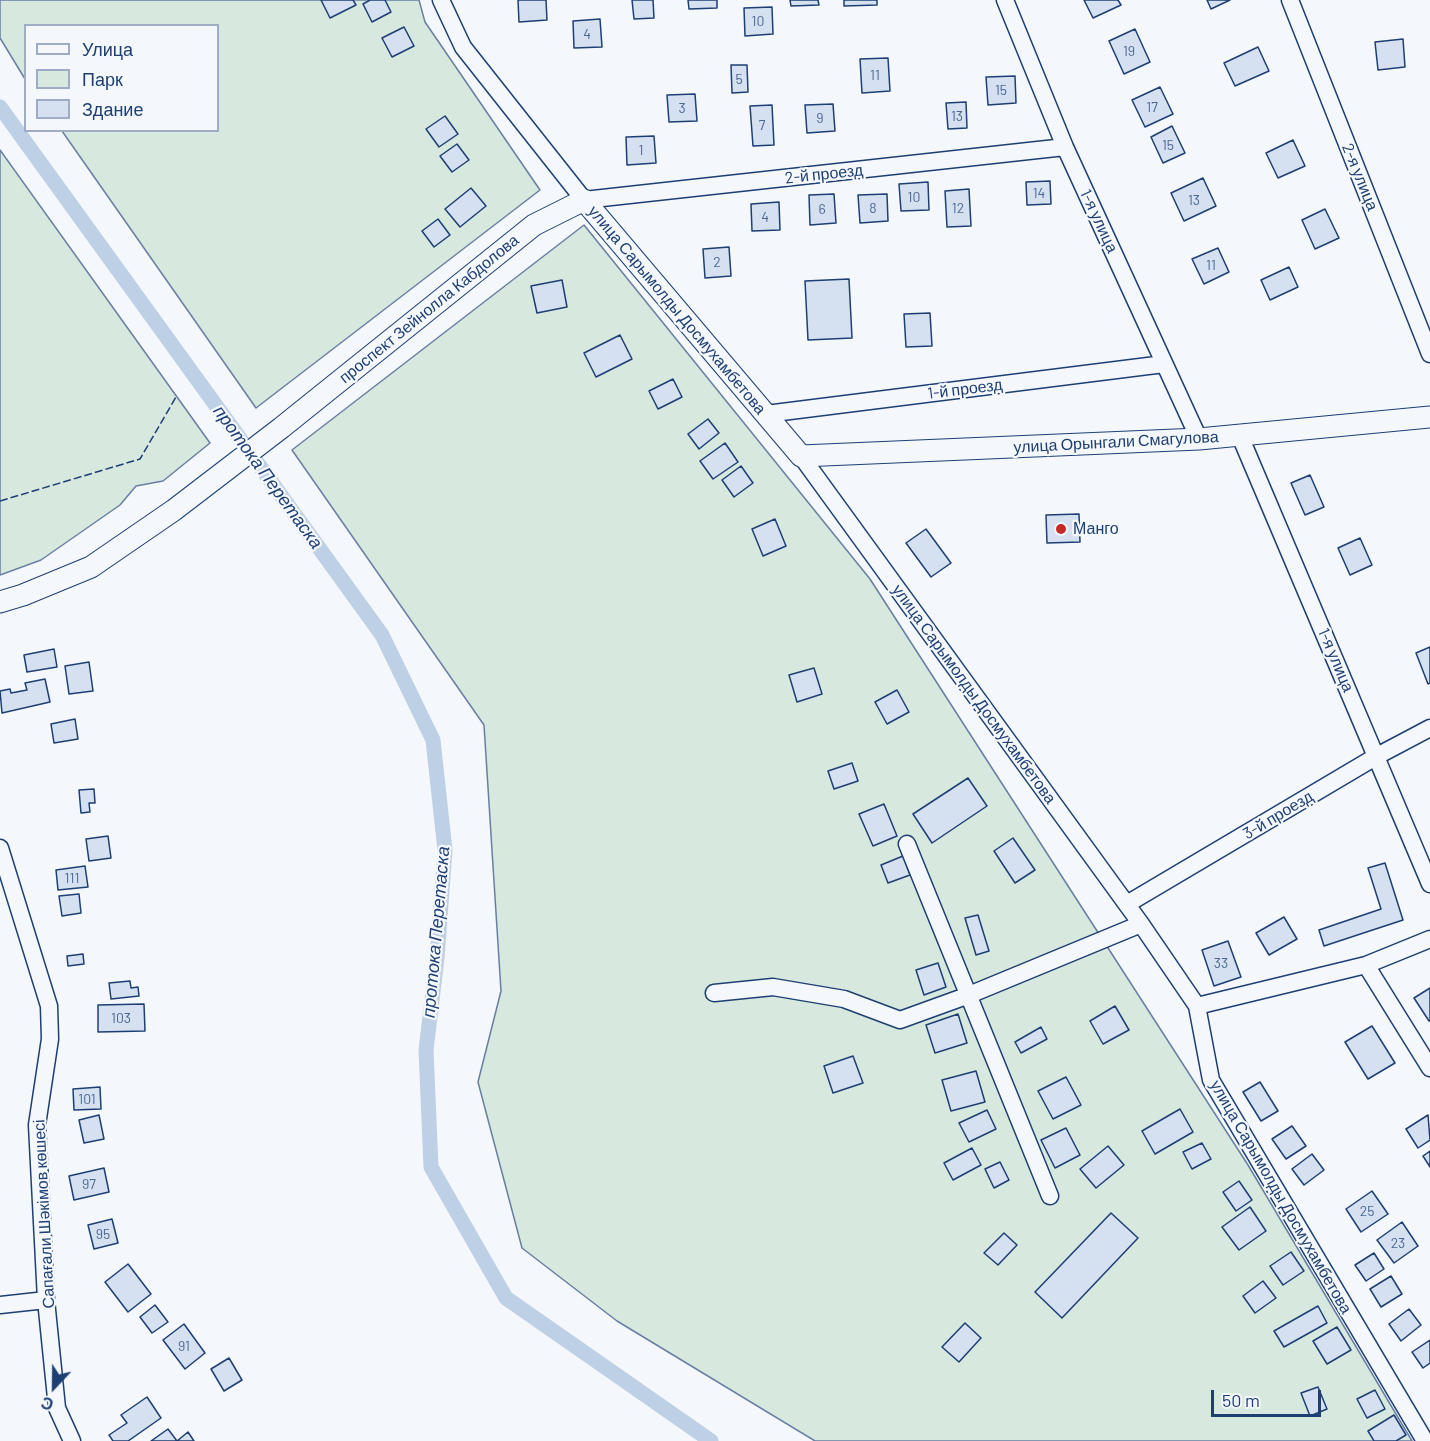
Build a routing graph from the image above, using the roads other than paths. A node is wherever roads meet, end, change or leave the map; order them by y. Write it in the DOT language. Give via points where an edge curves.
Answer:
graph roads {
  1 [pos="441,0"];
  2 [pos="1005,0"];
  3 [pos="1290,0"];
  4 [pos="1065,147"];
  5 [pos="584,200"];
  6 [pos="1430,354"];
  7 [pos="1164,364"];
  8 [pos="765,414"];
  9 [pos="1430,417"];
  10 [pos="1240,436"];
  11 [pos="1198,439"];
  12 [pos="801,456"];
  13 [pos="0,602"];
  14 [pos="1430,728"];
  15 [pos="1377,756"];
  16 [pos="907,844"];
  17 [pos="0,848"];
  18 [pos="1430,884"];
  19 [pos="1126,904"];
  20 [pos="1141,924"];
  21 [pos="1430,939"];
  22 [pos="1366,965"];
  23 [pos="714,993"];
  24 [pos="969,995"];
  25 [pos="1197,1006"];
  26 [pos="1430,1068"];
  27 [pos="1050,1196"];
  28 [pos="46,1300"];
  29 [pos="0,1305"];
  30 [pos="72,1441"];
  31 [pos="1425,1441"];
  1 -- 5 [label="street, улица Сарымолды Досмухамбетова" via="463,47"];
  2 -- 4 [label="street, 1-я улица"];
  3 -- 6 [label="street, 2-я улица"];
  4 -- 5 [label="street, 2-й проезд"];
  4 -- 7 [label="street, 1-я улица"];
  5 -- 8 [label="main road, улица Сарымолды Досмухамбетова"];
  5 -- 13 [label="main road, проспект Зейнолла Кабдолова" via="534,225 174,510 91,567"];
  7 -- 8 [label="street, 1-й проезд"];
  7 -- 11 [label="street, 1-я улица"];
  8 -- 12 [label="main road, улица Сарымолды Досмухамбетова"];
  9 -- 10 [label="main road, улица Орынгали Смагулова"];
  10 -- 11 [label="main road, улица Орынгали Смагулова"];
  10 -- 15 [label="street, 1-я улица"];
  11 -- 12 [label="main road, улица Орынгали Смагулова"];
  12 -- 19 [label="street, улица Сарымолды Досмухамбетова"];
  14 -- 15 [label="street, 3-й проезд"];
  15 -- 18 [label="street, 1-я улица"];
  15 -- 19 [label="street, 3-й проезд"];
  16 -- 24 [label="street"];
  17 -- 28 [label="street, Сапағали Шәкімов көшесі" via="49,1006 50,1039 37,1125"];
  19 -- 20 [label="street, улица Сарымолды Досмухамбетова"];
  20 -- 24 [label="street"];
  20 -- 25 [label="street, улица Сарымолды Досмухамбетова"];
  21 -- 22 [label="street"];
  22 -- 25 [label="street"];
  22 -- 26 [label="street"];
  23 -- 24 [label="street" via="773,987 844,999 900,1020"];
  24 -- 27 [label="street"];
  25 -- 31 [label="street, улица Сарымолды Досмухамбетова" via="1211,1080"];
  28 -- 29 [label="street"];
  28 -- 30 [label="street, Сапағали Шәкімов көшесі" via="57,1408"];
}
